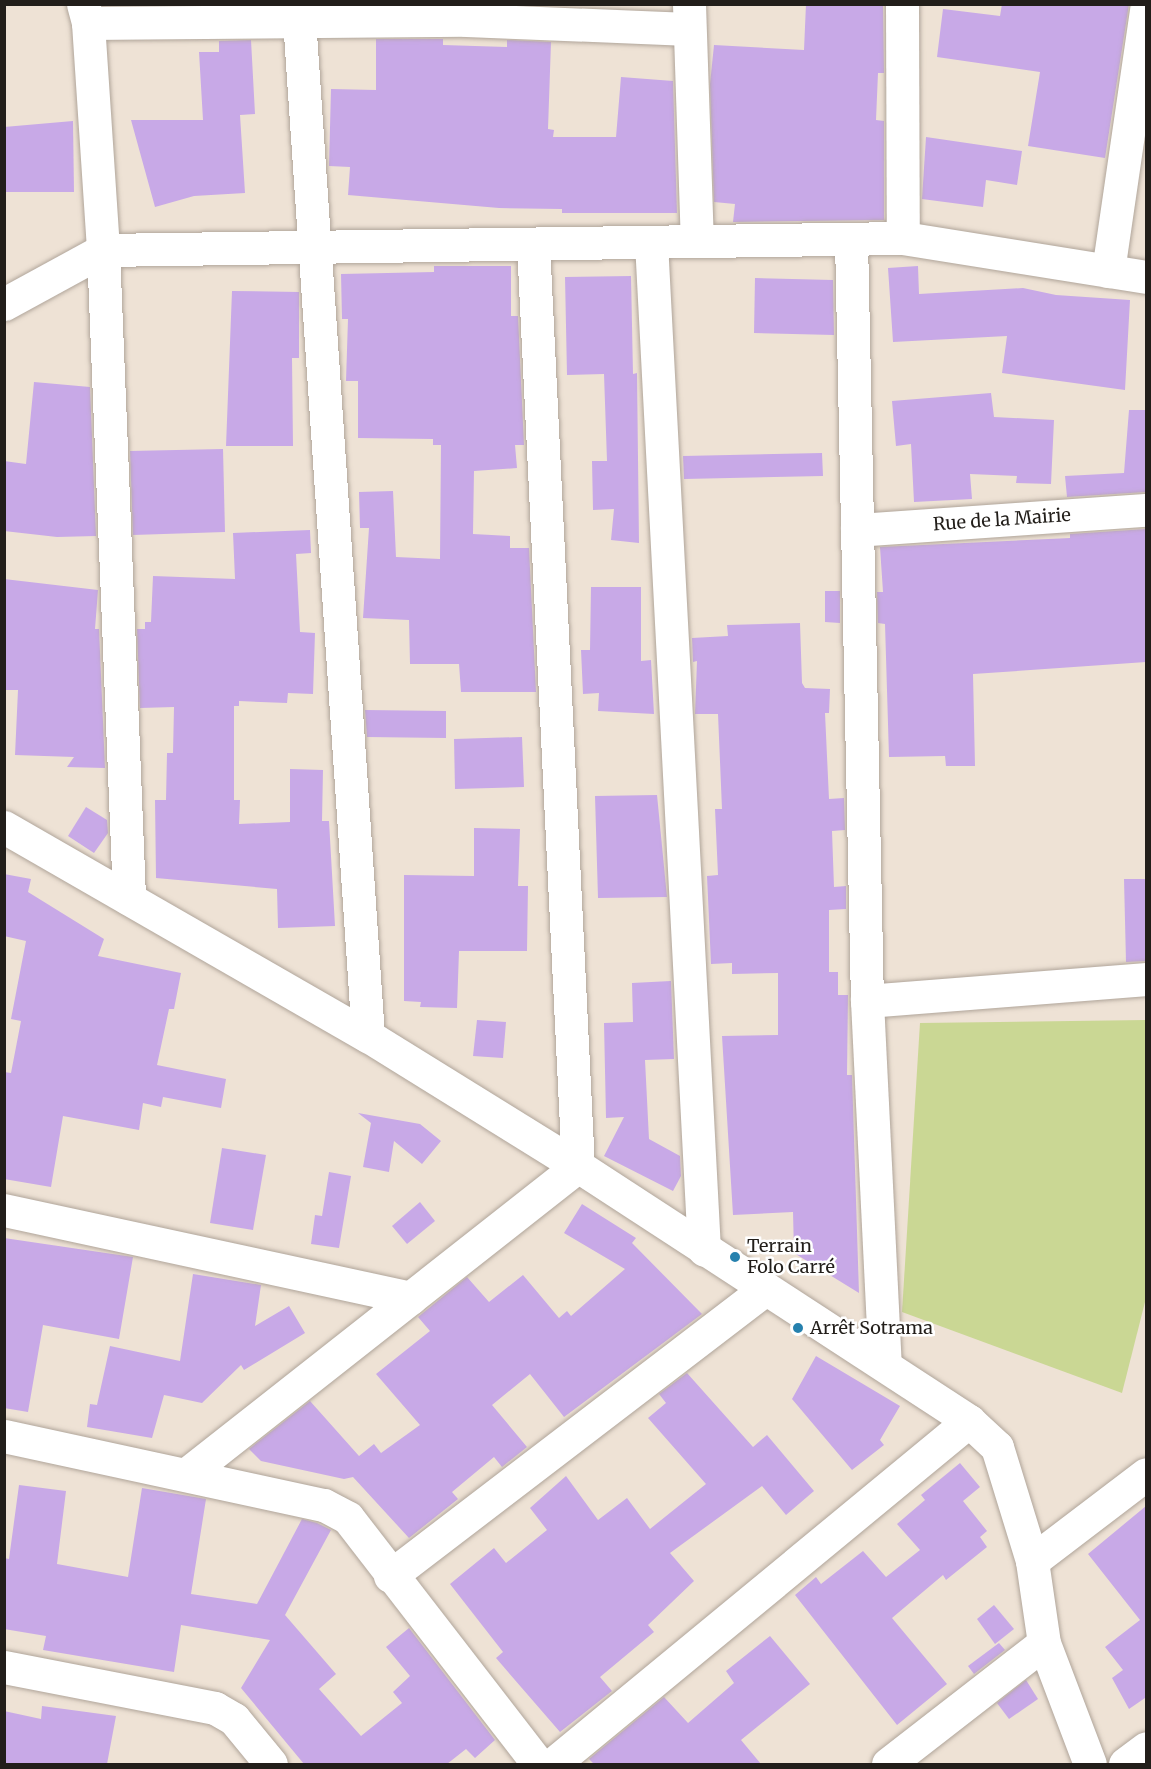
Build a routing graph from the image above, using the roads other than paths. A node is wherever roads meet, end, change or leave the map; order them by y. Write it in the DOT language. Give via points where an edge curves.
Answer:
graph roads {
  1 [pos="902,4"];
  2 [pos="1146,10"];
  3 [pos="466,12"];
  4 [pos="299,13"];
  5 [pos="86,14"];
  6 [pos="689,17"];
  7 [pos="903,238"];
  8 [pos="851,239"];
  9 [pos="697,241"];
  10 [pos="651,242"];
  11 [pos="532,244"];
  12 [pos="314,247"];
  13 [pos="103,250"];
  14 [pos="1108,271"];
  15 [pos="1146,277"];
  16 [pos="4,304"];
  17 [pos="1146,510"];
  18 [pos="857,530"];
  19 [pos="4,827"];
  20 [pos="129,898"];
  21 [pos="1146,979"];
  22 [pos="867,1001"];
  23 [pos="368,1036"];
  24 [pos="578,1166"];
  25 [pos="4,1210"];
  26 [pos="704,1250"];
  27 [pos="766,1289"];
  28 [pos="411,1298"];
  29 [pos="885,1365"];
  30 [pos="969,1420"];
  31 [pos="4,1436"];
  32 [pos="188,1473"];
  33 [pos="1146,1474"];
  34 [pos="1032,1561"];
  35 [pos="390,1576"];
  36 [pos="1044,1643"];
  37 [pos="4,1667"];
  38 [pos="1146,1748"];
  39 [pos="271,1764"];
  40 [pos="537,1764"];
  41 [pos="553,1764"];
  42 [pos="888,1764"];
  43 [pos="1090,1764"];
  44 [pos="1125,1764"];
  1 -- 7 [label="street"];
  2 -- 14 [label="street"];
  3 -- 4 [label="street"];
  3 -- 6 [label="street"];
  4 -- 5 [label="street"];
  4 -- 12 [label="street"];
  5 -- 13 [label="street"];
  6 -- 9 [label="street"];
  7 -- 8 [label="street"];
  7 -- 14 [label="street"];
  8 -- 9 [label="street"];
  8 -- 18 [label="street"];
  9 -- 10 [label="street"];
  10 -- 11 [label="street"];
  10 -- 26 [label="street"];
  11 -- 12 [label="street"];
  11 -- 24 [label="street"];
  12 -- 13 [label="street"];
  12 -- 23 [label="street"];
  13 -- 16 [label="street"];
  13 -- 20 [label="street"];
  14 -- 15 [label="street"];
  17 -- 18 [label="street, Rue de la Mairie"];
  18 -- 22 [label="street"];
  19 -- 20 [label="street"];
  20 -- 23 [label="street"];
  21 -- 22 [label="street"];
  22 -- 29 [label="street"];
  23 -- 24 [label="street"];
  24 -- 26 [label="street"];
  24 -- 28 [label="street"];
  25 -- 28 [label="street"];
  26 -- 27 [label="street"];
  27 -- 29 [label="street"];
  27 -- 35 [label="street"];
  28 -- 32 [label="street"];
  29 -- 30 [label="street"];
  30 -- 34 [label="street" via="997,1448"];
  30 -- 41 [label="street"];
  31 -- 32 [label="street"];
  32 -- 35 [label="street" via="324,1504 348,1518"];
  33 -- 34 [label="street"];
  34 -- 36 [label="street"];
  35 -- 40 [label="street"];
  36 -- 42 [label="street"];
  36 -- 43 [label="street"];
  37 -- 39 [label="street" via="215,1708 234,1719"];
  38 -- 44 [label="street"];
}
